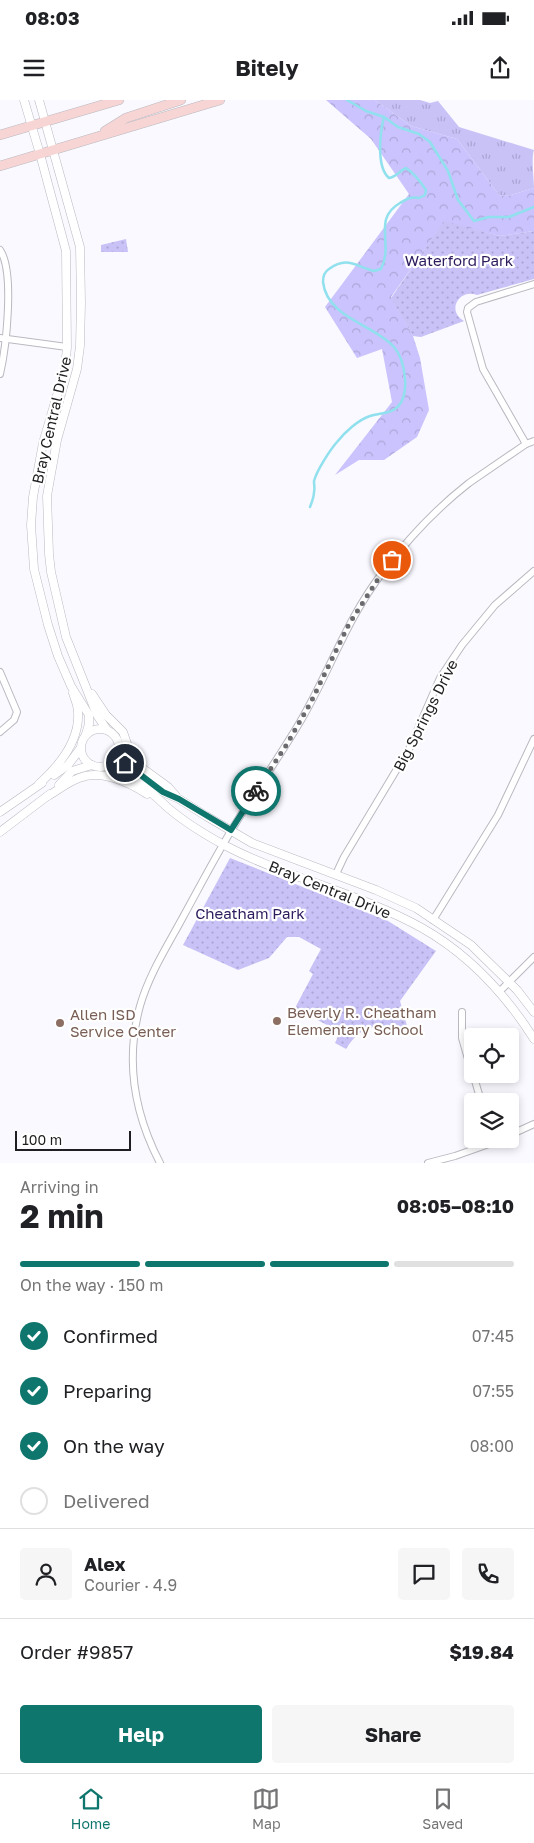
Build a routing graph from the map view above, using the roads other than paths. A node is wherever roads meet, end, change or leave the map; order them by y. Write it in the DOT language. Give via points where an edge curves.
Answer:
graph roads {
  1 [pos="24,100"];
  2 [pos="39,100"];
  3 [pos="119,100"];
  4 [pos="181,100"];
  5 [pos="220,100"];
  6 [pos="46,121"];
  7 [pos="31,126"];
  8 [pos="0,135"];
  9 [pos="96,137"];
  10 [pos="54,150"];
  11 [pos="40,154"];
  12 [pos="0,166"];
  13 [pos="0,250"];
  14 [pos="534,284"];
  15 [pos="3,338"];
  16 [pos="67,347"];
  17 [pos="0,374"];
  18 [pos="534,441"];
  19 [pos="526,444"];
  20 [pos="534,571"];
  21 [pos="0,672"];
  22 [pos="71,686"];
  23 [pos="86,686"];
  24 [pos="107,730"];
  25 [pos="0,732"];
  26 [pos="86,734"];
  27 [pos="534,739"];
  28 [pos="80,749"];
  29 [pos="119,752"];
  30 [pos="92,765"];
  31 [pos="105,766"];
  32 [pos="39,784"];
  33 [pos="48,796"];
  34 [pos="179,799"];
  35 [pos="168,807"];
  36 [pos="0,812"];
  37 [pos="231,830"];
  38 [pos="0,832"];
  39 [pos="223,844"];
  40 [pos="336,874"];
  41 [pos="433,920"];
  42 [pos="534,957"];
  43 [pos="509,981"];
  44 [pos="499,992"];
  45 [pos="462,1012"];
  46 [pos="534,1012"];
  47 [pos="534,1038"];
  48 [pos="464,1045"];
  49 [pos="534,1124"];
  50 [pos="519,1131"];
  51 [pos="472,1148"];
  52 [pos="160,1163"];
  53 [pos="428,1163"];
  1 -- 7 [label="street, Bray Central Drive"];
  2 -- 6 [label="street, Bray Central Drive"];
  3 -- 6 [label="main road"];
  4 -- 9 [label="main road" via="126,118"];
  5 -- 9 [label="main road"];
  6 -- 7 [label="main road"];
  6 -- 10 [label="street, Bray Central Drive"];
  7 -- 8 [label="main road"];
  7 -- 11 [label="street, Bray Central Drive"];
  9 -- 10 [label="main road"];
  10 -- 11 [label="main road"];
  10 -- 23 [label="street, Bray Central Drive" via="80,247 81,302 77,369 57,440 46,496 48,554 60,618"];
  11 -- 12 [label="main road"];
  11 -- 16 [label="street, Bray Central Drive" via="66,251"];
  13 -- 15 [label="street" via="7,274 8,316"];
  14 -- 19 [label="street" via="476,302 468,308 482,369"];
  15 -- 16 [label="street"];
  15 -- 17 [label="street"];
  16 -- 22 [label="street, Bray Central Drive" via="65,368 42,443 31,525 34,569 48,625"];
  18 -- 19 [label="street"];
  19 -- 37 [label="street" via="468,484 425,523 382,573 349,624 292,736"];
  20 -- 40 [label="street, Big Springs Drive" via="496,605 440,678 410,750"];
  21 -- 25 [label="street" via="16,708 11,724"];
  22 -- 26 [label="street, Bray Central Drive" via="89,715"];
  22 -- 32 [label="street" via="78,715 72,742 58,765"];
  23 -- 24 [label="street, Bray Central Drive" via="97,715"];
  23 -- 34 [label="street" via="106,715 123,732 138,765"];
  24 -- 26 [label="street" via="94,729"];
  24 -- 29 [label="street" via="118,740"];
  26 -- 28 [label="street"];
  27 -- 41 [label="street" via="498,815"];
  28 -- 30 [label="street" via="84,759"];
  28 -- 32 [label="street" via="66,767"];
  29 -- 31 [label="street" via="115,760"];
  29 -- 34 [label="street, Bray Central Drive" via="130,768 163,792"];
  30 -- 31 [label="street"];
  30 -- 33 [label="street" via="72,771"];
  31 -- 35 [label="street, Bray Central Drive" via="134,779"];
  32 -- 36 [label="street"];
  33 -- 35 [label="street" via="79,778 99,775 139,789"];
  33 -- 38 [label="street"];
  34 -- 37 [label="street, Bray Central Drive"];
  35 -- 39 [label="street, Bray Central Drive" via="194,828"];
  37 -- 39 [label="street"];
  37 -- 40 [label="street, Bray Central Drive" via="252,843"];
  39 -- 44 [label="street, Bray Central Drive" via="424,929 462,956"];
  39 -- 52 [label="street" via="152,975 140,1006 133,1047 133,1082 140,1116"];
  40 -- 41 [label="street, Bray Central Drive" via="416,908"];
  41 -- 43 [label="street, Bray Central Drive" via="471,945"];
  42 -- 43 [label="street"];
  43 -- 44 [label="street"];
  43 -- 46 [label="street, Bray Central Drive"];
  44 -- 47 [label="street, Bray Central Drive"];
  45 -- 48 [label="street"];
  49 -- 50 [label="street"];
  51 -- 53 [label="street"];
}
